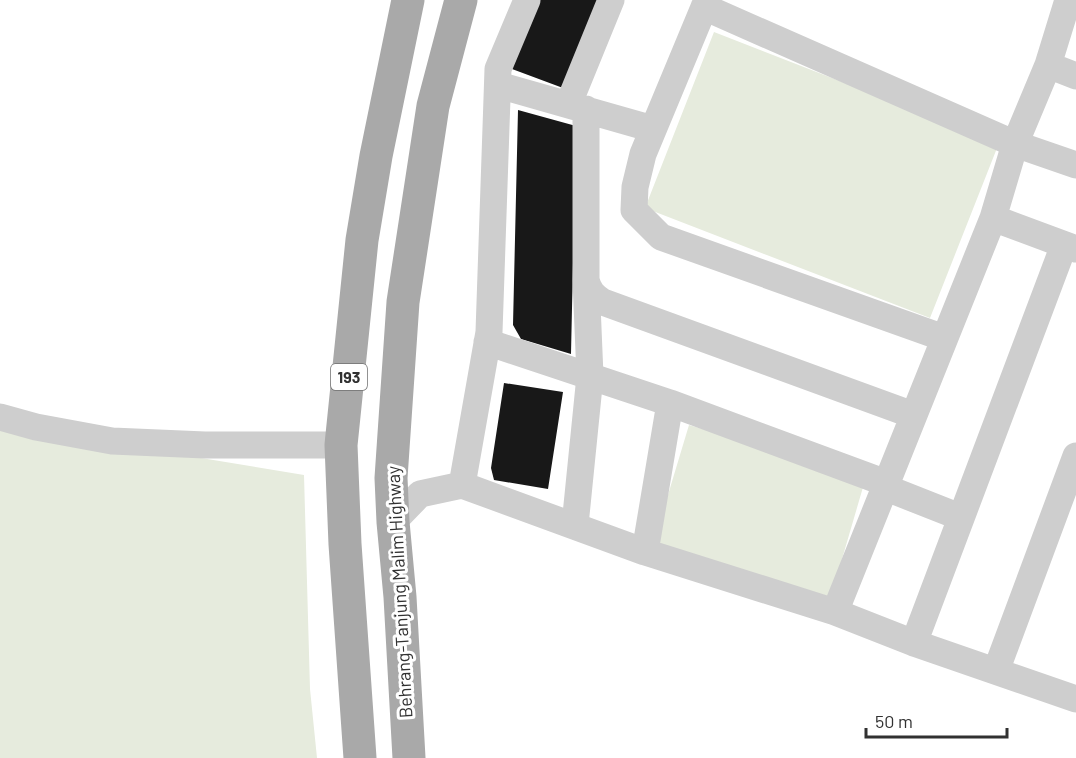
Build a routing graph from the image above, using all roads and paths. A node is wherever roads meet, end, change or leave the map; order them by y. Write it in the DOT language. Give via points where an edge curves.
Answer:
graph roads {
  1 [pos="408,0"];
  2 [pos="461,0"];
  3 [pos="527,0"];
  4 [pos="611,0"];
  5 [pos="1067,0"];
  6 [pos="705,4"];
  7 [pos="1047,65"];
  8 [pos="1076,76"];
  9 [pos="498,85"];
  10 [pos="577,106"];
  11 [pos="653,129"];
  12 [pos="1015,144"];
  13 [pos="1076,165"];
  14 [pos="993,218"];
  15 [pos="1070,247"];
  16 [pos="586,280"];
  17 [pos="944,338"];
  18 [pos="487,342"];
  19 [pos="590,375"];
  20 [pos="670,404"];
  21 [pos="913,415"];
  22 [pos="0,417"];
  23 [pos="341,445"];
  24 [pos="1076,456"];
  25 [pos="462,485"];
  26 [pos="885,485"];
  27 [pos="960,518"];
  28 [pos="393,522"];
  29 [pos="575,525"];
  30 [pos="645,552"];
  31 [pos="836,612"];
  32 [pos="914,643"];
  33 [pos="996,671"];
  34 [pos="1076,699"];
  35 [pos="360,758"];
  36 [pos="409,758"];
  1 -- 23 [label="main road, 193" via="362,240"];
  2 -- 28 [label="main road, Behrang-Tanjung Malim Highway" via="433,106 403,302 391,478"];
  3 -- 9 [label="street" via="498,69"];
  4 -- 10 [label="street"];
  5 -- 7 [label="street"];
  6 -- 11 [label="street"];
  6 -- 12 [label="street"];
  7 -- 8 [label="street"];
  7 -- 12 [label="street"];
  9 -- 10 [label="street"];
  9 -- 18 [label="street"];
  10 -- 11 [label="street"];
  10 -- 16 [label="street"];
  11 -- 17 [label="street" via="640,165 634,210 661,237"];
  12 -- 13 [label="street"];
  12 -- 14 [label="street"];
  14 -- 15 [label="street"];
  14 -- 17 [label="street"];
  15 -- 27 [label="street"];
  16 -- 19 [label="street"];
  16 -- 21 [label="street" via="589,290 603,302"];
  17 -- 21 [label="street"];
  18 -- 19 [label="street"];
  18 -- 25 [label="street"];
  19 -- 20 [label="street"];
  19 -- 29 [label="street"];
  20 -- 26 [label="street"];
  20 -- 30 [label="street"];
  21 -- 26 [label="street"];
  22 -- 23 [label="street" via="112,441"];
  23 -- 35 [label="main road, 193"];
  24 -- 33 [label="street"];
  25 -- 28 [label="street" via="420,494"];
  25 -- 29 [label="street"];
  26 -- 27 [label="street"];
  26 -- 31 [label="street"];
  27 -- 32 [label="street"];
  28 -- 36 [label="main road, Behrang-Tanjung Malim Highway"];
  29 -- 30 [label="street"];
  30 -- 31 [label="street"];
  31 -- 32 [label="street"];
  32 -- 33 [label="street"];
  33 -- 34 [label="street"];
}
